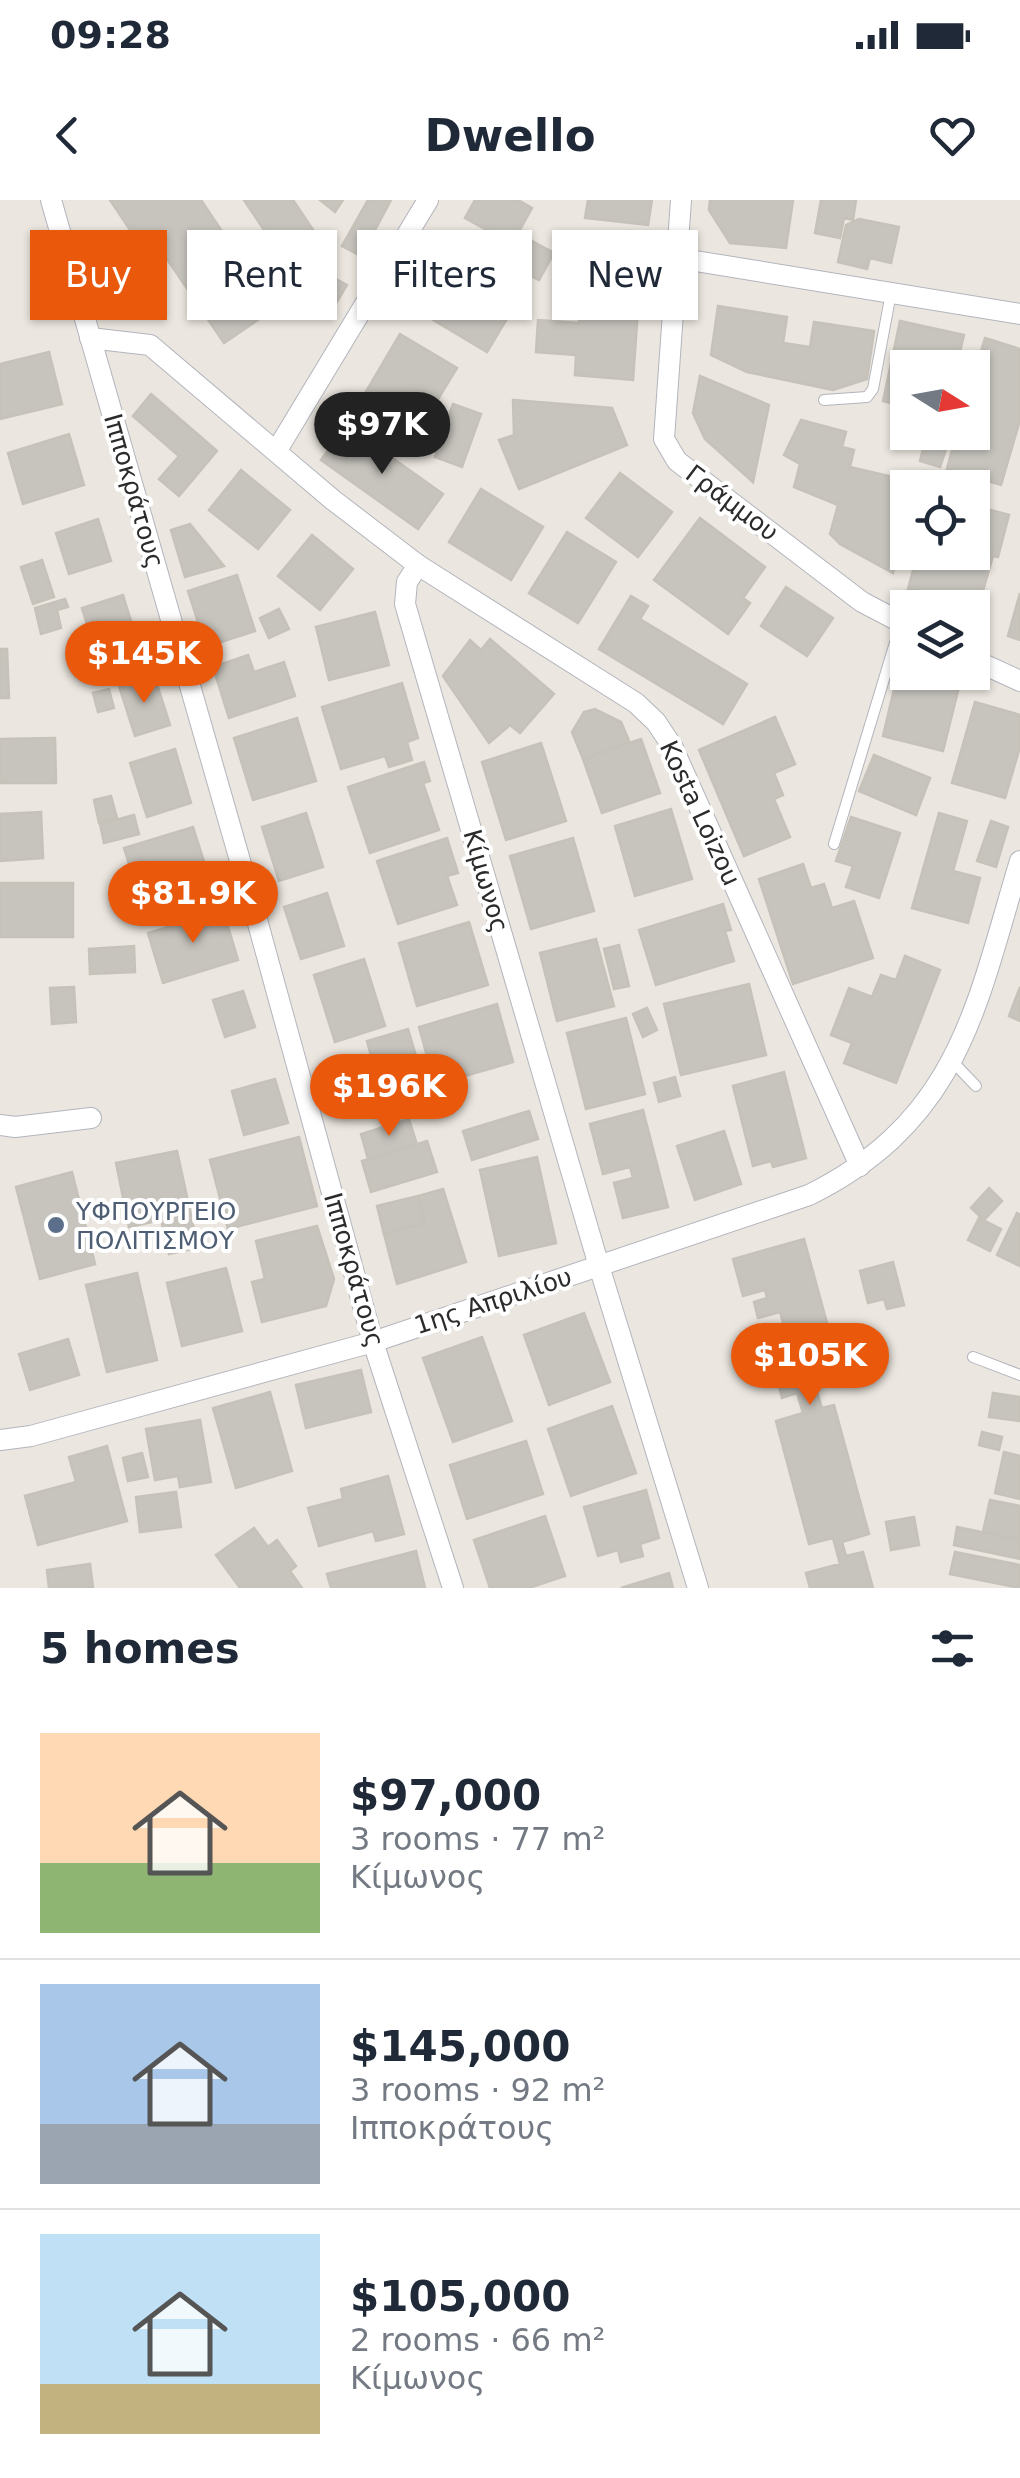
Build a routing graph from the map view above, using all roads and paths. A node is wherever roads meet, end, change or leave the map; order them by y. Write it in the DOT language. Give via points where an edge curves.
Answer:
graph roads {
  1 [pos="51,200"];
  2 [pos="428,200"];
  3 [pos="681,200"];
  4 [pos="679,230"];
  5 [pos="698,261"];
  6 [pos="890,293"];
  7 [pos="1020,314"];
  8 [pos="673,320"];
  9 [pos="90,338"];
  10 [pos="824,400"];
  11 [pos="278,450"];
  12 [pos="418,565"];
  13 [pos="890,617"];
  14 [pos="990,667"];
  15 [pos="890,669"];
  16 [pos="1020,681"];
  17 [pos="834,844"];
  18 [pos="1019,867"];
  19 [pos="952,1061"];
  20 [pos="976,1086"];
  21 [pos="91,1118"];
  22 [pos="0,1125"];
  23 [pos="860,1166"];
  24 [pos="598,1266"];
  25 [pos="374,1342"];
  26 [pos="973,1357"];
  27 [pos="1020,1374"];
  28 [pos="0,1440"];
  29 [pos="452,1588"];
  30 [pos="698,1588"];
  1 -- 9 [label="street, Ιπποκράτους"];
  2 -- 11 [label="street"];
  3 -- 4 [label="street, Γράμμου"];
  5 -- 6 [label="street"];
  6 -- 7 [label="street"];
  6 -- 10 [label="lane" via="873,388 867,397"];
  8 -- 13 [label="street, Γράμμου" via="664,438 677,461"];
  9 -- 11 [label="street" via="150,345"];
  9 -- 25 [label="street, Ιπποκράτους"];
  11 -- 12 [label="street"];
  12 -- 23 [label="street, Kosta Loizou" via="600,678 656,722"];
  12 -- 24 [label="street, Κίμωνος" via="407,582 405,604"];
  14 -- 16 [label="street"];
  15 -- 17 [label="lane"];
  18 -- 19 [label="street, 1ης Απριλίου" via="976,1013"];
  19 -- 20 [label="lane"];
  19 -- 23 [label="street, 1ης Απριλίου" via="900,1131"];
  21 -- 22 [label="street"];
  23 -- 24 [label="street, 1ης Απριλίου" via="809,1195"];
  24 -- 25 [label="street, 1ης Απριλίου"];
  24 -- 30 [label="street, Κίμωνος"];
  25 -- 28 [label="street, 1ης Απριλίου"];
  25 -- 29 [label="street, Ιπποκράτους"];
  26 -- 27 [label="lane"];
}
